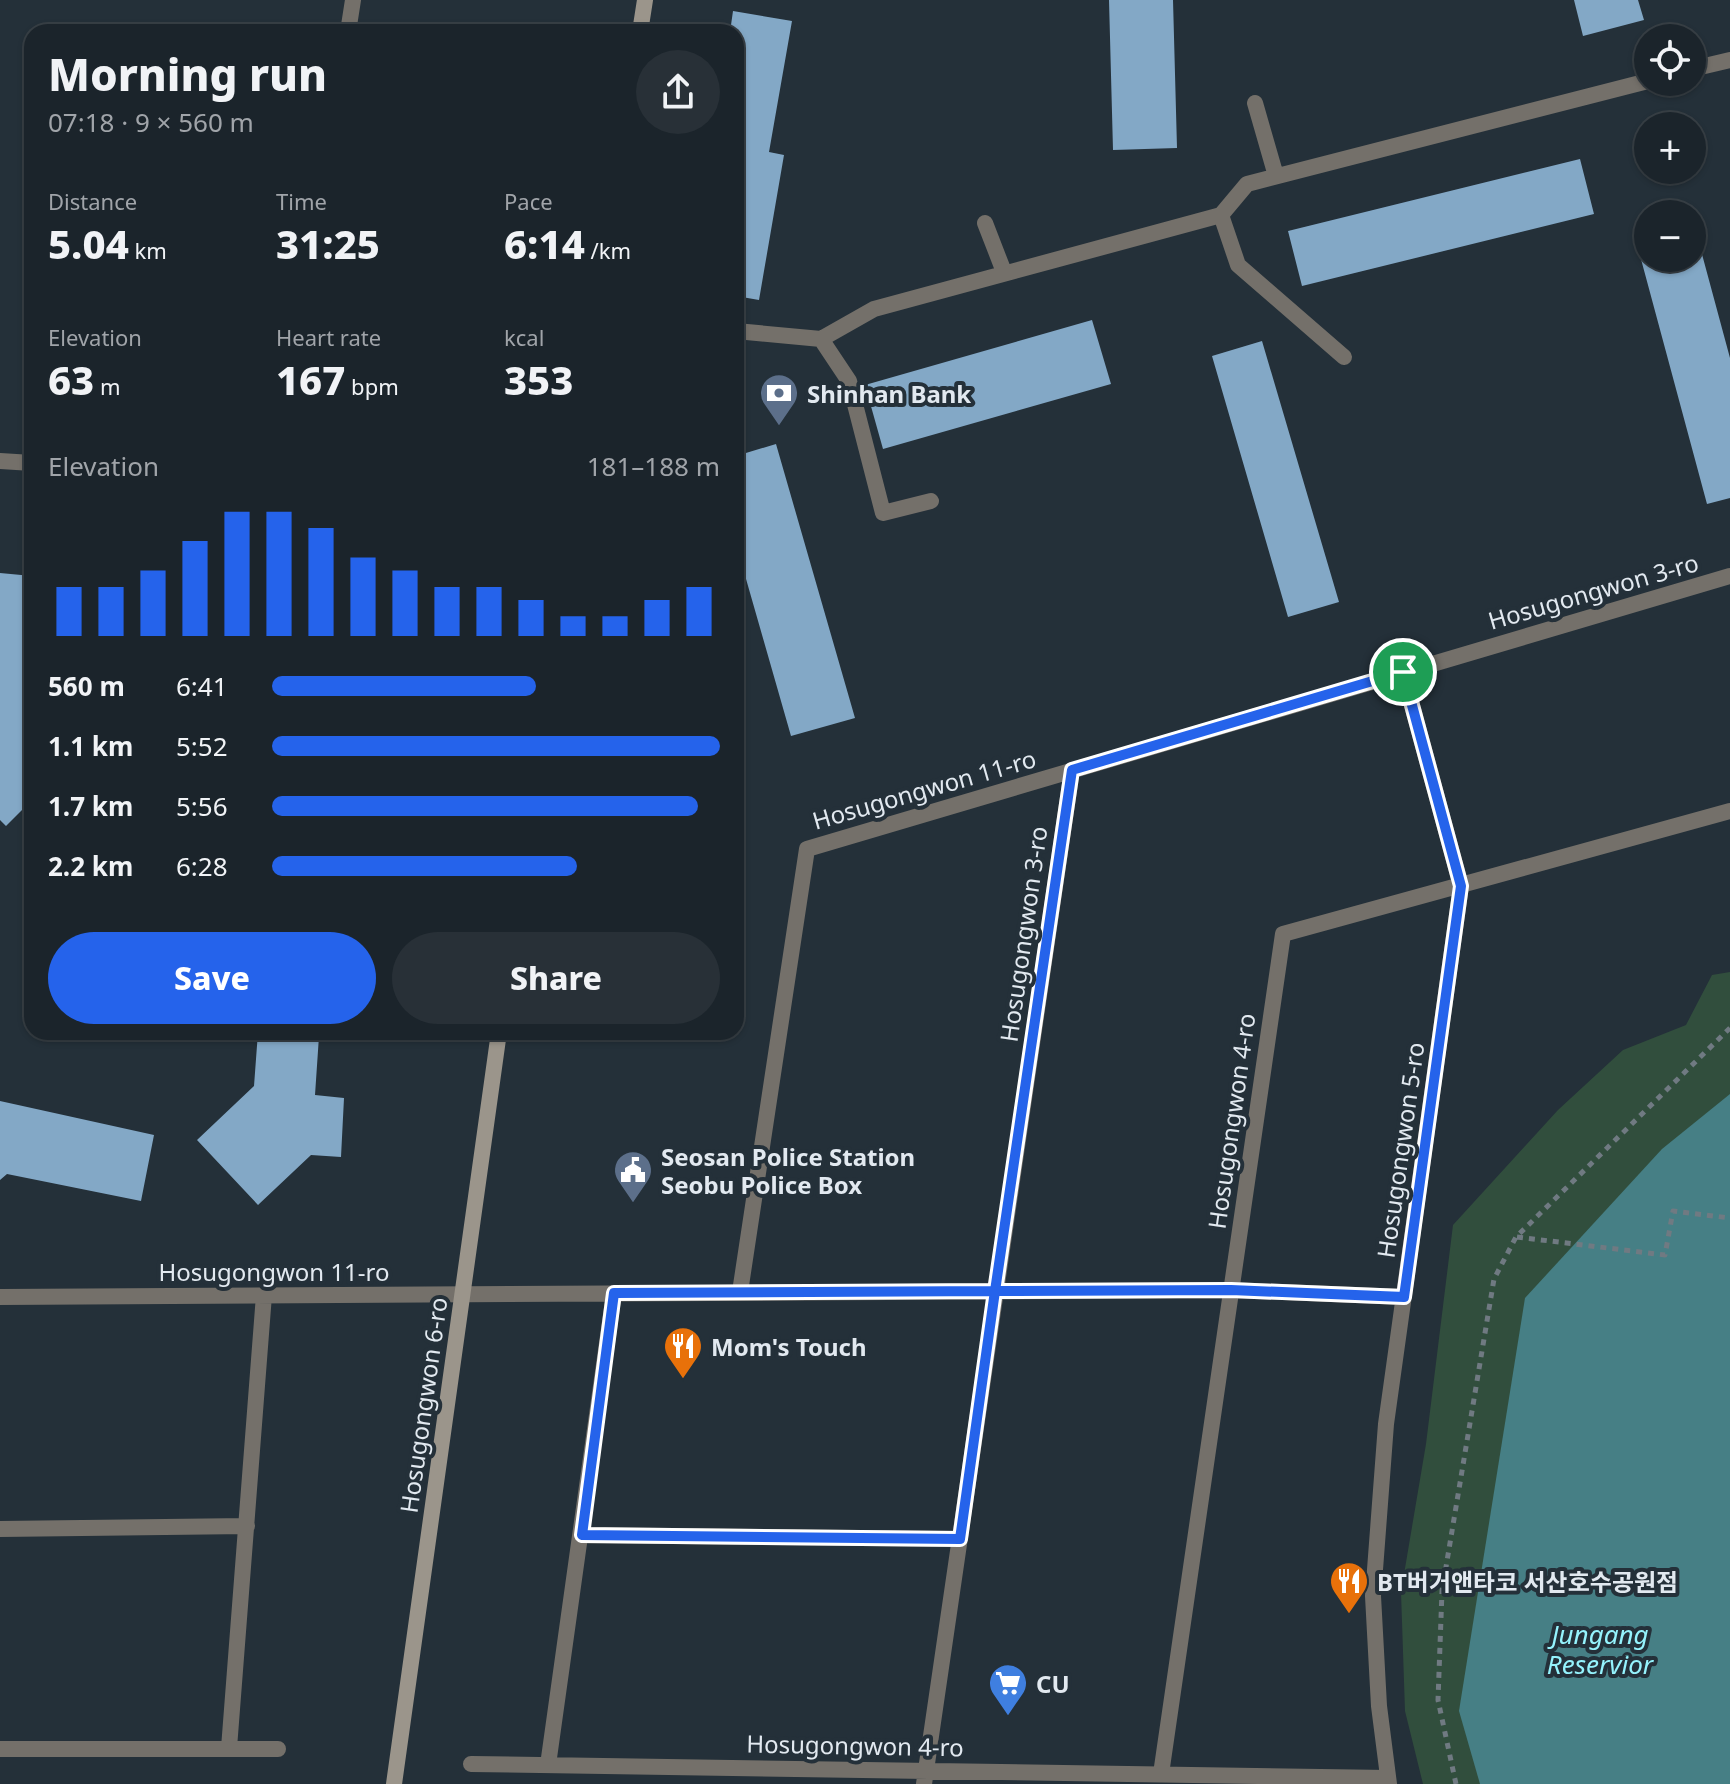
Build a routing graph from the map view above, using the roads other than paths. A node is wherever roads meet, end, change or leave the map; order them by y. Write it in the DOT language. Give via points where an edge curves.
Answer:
graph roads {
  1 [pos="353,0"];
  2 [pos="645,0"];
  3 [pos="349,24"];
  4 [pos="641,24"];
  5 [pos="1730,60"];
  6 [pos="1706,66"];
  7 [pos="1634,85"];
  8 [pos="1255,103"];
  9 [pos="1276,176"];
  10 [pos="1221,215"];
  11 [pos="985,223"];
  12 [pos="1004,272"];
  13 [pos="744,332"];
  14 [pos="821,339"];
  15 [pos="1344,357"];
  16 [pos="0,461"];
  17 [pos="24,462"];
  18 [pos="931,501"];
  19 [pos="1730,576"];
  20 [pos="1403,672"];
  21 [pos="1072,770"];
  22 [pos="1730,811"];
  23 [pos="1461,886"];
  24 [pos="498,1040"];
  25 [pos="1231,1290"];
  26 [pos="995,1291"];
  27 [pos="740,1292"];
  28 [pos="614,1293"];
  29 [pos="264,1295"];
  30 [pos="462,1295"];
  31 [pos="0,1297"];
  32 [pos="1404,1297"];
  33 [pos="247,1526"];
  34 [pos="0,1529"];
  35 [pos="582,1535"];
  36 [pos="960,1539"];
  37 [pos="229,1748"];
  38 [pos="0,1749"];
  39 [pos="278,1749"];
  40 [pos="471,1764"];
  41 [pos="548,1765"];
  42 [pos="1161,1774"];
  43 [pos="925,1777"];
  44 [pos="1388,1781"];
  45 [pos="394,1784"];
  1 -- 3 [label="street"];
  2 -- 4 [label="street"];
  5 -- 6 [label="street"];
  7 -- 9 [label="street"];
  8 -- 9 [label="street"];
  9 -- 10 [label="street" via="1247,184"];
  10 -- 12 [label="street"];
  10 -- 15 [label="street" via="1238,265"];
  11 -- 12 [label="street"];
  12 -- 14 [label="street" via="874,309"];
  13 -- 14 [label="street"];
  14 -- 18 [label="street" via="849,381 883,513"];
  16 -- 17 [label="street"];
  19 -- 20 [label="street, Hosugongwon 3-ro"];
  20 -- 21 [label="street, Hosugongwon 3-ro"];
  20 -- 23 [label="street, Hosugongwon 5-ro"];
  21 -- 26 [label="street, Hosugongwon 3-ro"];
  21 -- 27 [label="street, Hosugongwon 11-ro" via="807,849"];
  22 -- 23 [label="street, Hosugongwon 4-ro"];
  23 -- 25 [label="street, Hosugongwon 4-ro" via="1283,934"];
  23 -- 32 [label="street, Hosugongwon 5-ro"];
  24 -- 30 [label="street, Hosugongwon 6-ro"];
  25 -- 26 [label="street, Hosugongwon 11-ro"];
  25 -- 32 [label="street, Hosugongwon 11-ro"];
  25 -- 42 [label="street, Hosugongwon 4-ro"];
  26 -- 27 [label="street, Hosugongwon 11-ro"];
  26 -- 36 [label="street, Hosugongwon 3-ro"];
  27 -- 28 [label="street, Hosugongwon 11-ro"];
  28 -- 30 [label="street, Hosugongwon 11-ro"];
  28 -- 35 [label="street"];
  29 -- 30 [label="street, Hosugongwon 11-ro"];
  29 -- 31 [label="street, Hosugongwon 11-ro"];
  29 -- 33 [label="street"];
  30 -- 45 [label="street, Hosugongwon 6-ro"];
  32 -- 44 [label="street, Hosugongwon 5-ro" via="1386,1424 1373,1596"];
  33 -- 34 [label="street"];
  33 -- 37 [label="street"];
  35 -- 36 [label="street"];
  35 -- 41 [label="street"];
  36 -- 43 [label="street, Hosugongwon 3-ro"];
  37 -- 38 [label="street"];
  37 -- 39 [label="street"];
  40 -- 41 [label="street, Hosugongwon 4-ro"];
  41 -- 43 [label="street, Hosugongwon 4-ro"];
  42 -- 43 [label="street, Hosugongwon 4-ro"];
  42 -- 44 [label="street, Hosugongwon 4-ro"];
}
